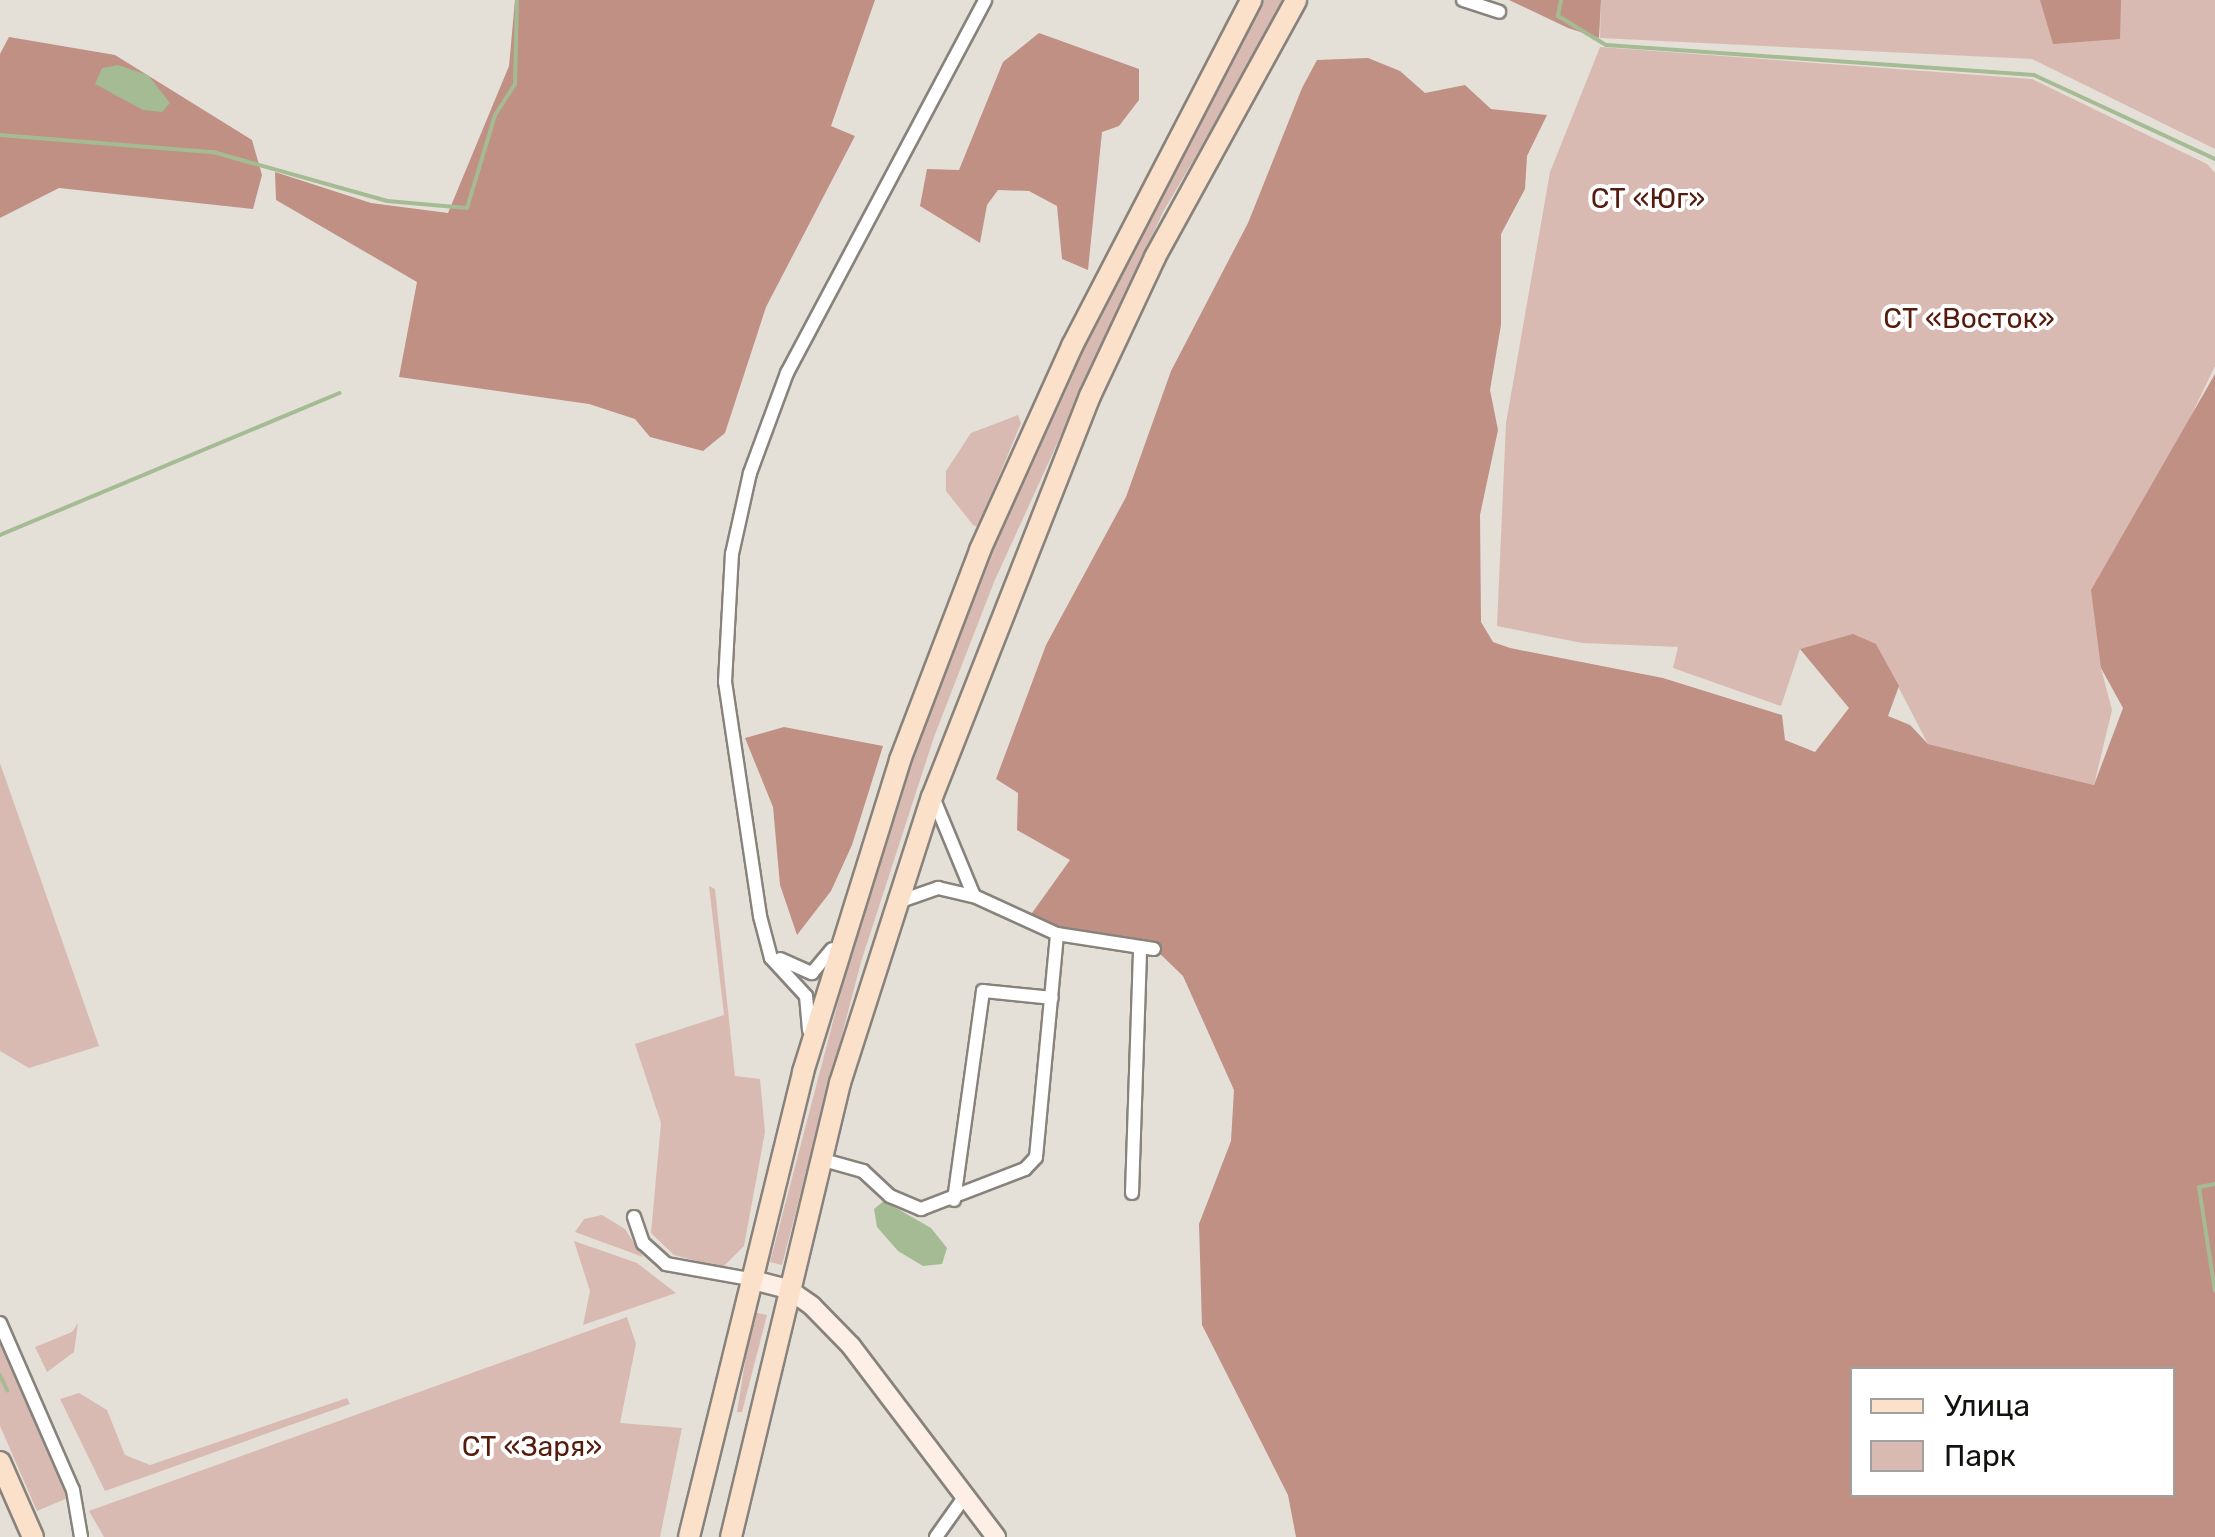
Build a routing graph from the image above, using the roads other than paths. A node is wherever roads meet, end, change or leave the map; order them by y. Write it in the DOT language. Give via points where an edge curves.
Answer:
graph roads {
  1 [pos="985,0"];
  2 [pos="1251,0"];
  3 [pos="1296,0"];
  4 [pos="1463,0"];
  5 [pos="1499,12"];
  6 [pos="932,797"];
  7 [pos="974,896"];
  8 [pos="895,903"];
  9 [pos="850,914"];
  10 [pos="760,916"];
  11 [pos="1057,934"];
  12 [pos="1052,998"];
  13 [pos="806,1064"];
  14 [pos="820,1160"];
  15 [pos="1132,1193"];
  16 [pos="954,1200"];
  17 [pos="634,1217"];
  18 [pos="748,1279"];
  19 [pos="788,1288"];
  20 [pos="0,1323"];
  21 [pos="0,1462"];
  22 [pos="965,1496"];
  23 [pos="33,1537"];
  24 [pos="80,1537"];
  25 [pos="689,1537"];
  26 [pos="730,1537"];
  27 [pos="936,1537"];
  28 [pos="996,1537"];
  1 -- 10 [label="street" via="809,329 750,473 732,554 724,654"];
  2 -- 9 [label="main road" via="1084,320 980,550"];
  3 -- 6 [label="main road" via="1156,257 1090,396"];
  4 -- 5 [label="street"];
  6 -- 7 [label="street"];
  6 -- 8 [label="main road"];
  7 -- 8 [label="street" via="938,888"];
  7 -- 11 [label="street"];
  8 -- 14 [label="main road"];
  9 -- 10 [label="street" via="823,967 807,974 780,959"];
  9 -- 13 [label="main road"];
  10 -- 13 [label="street" via="771,958 810,1005"];
  11 -- 12 [label="street"];
  11 -- 15 [label="street" via="1147,948"];
  12 -- 16 [label="street" via="1036,1157 1025,1169"];
  12 -- 16 [label="street" via="983,992"];
  13 -- 18 [label="main road"];
  14 -- 16 [label="street" via="863,1171 890,1196 921,1209"];
  14 -- 19 [label="main road"];
  17 -- 18 [label="street" via="643,1243 666,1264"];
  18 -- 19 [label="street"];
  18 -- 25 [label="main road"];
  19 -- 22 [label="street" via="851,1346"];
  19 -- 26 [label="main road"];
  20 -- 24 [label="street" via="73,1490"];
  21 -- 23 [label="main road"];
  22 -- 27 [label="street"];
  22 -- 28 [label="street"];
}
